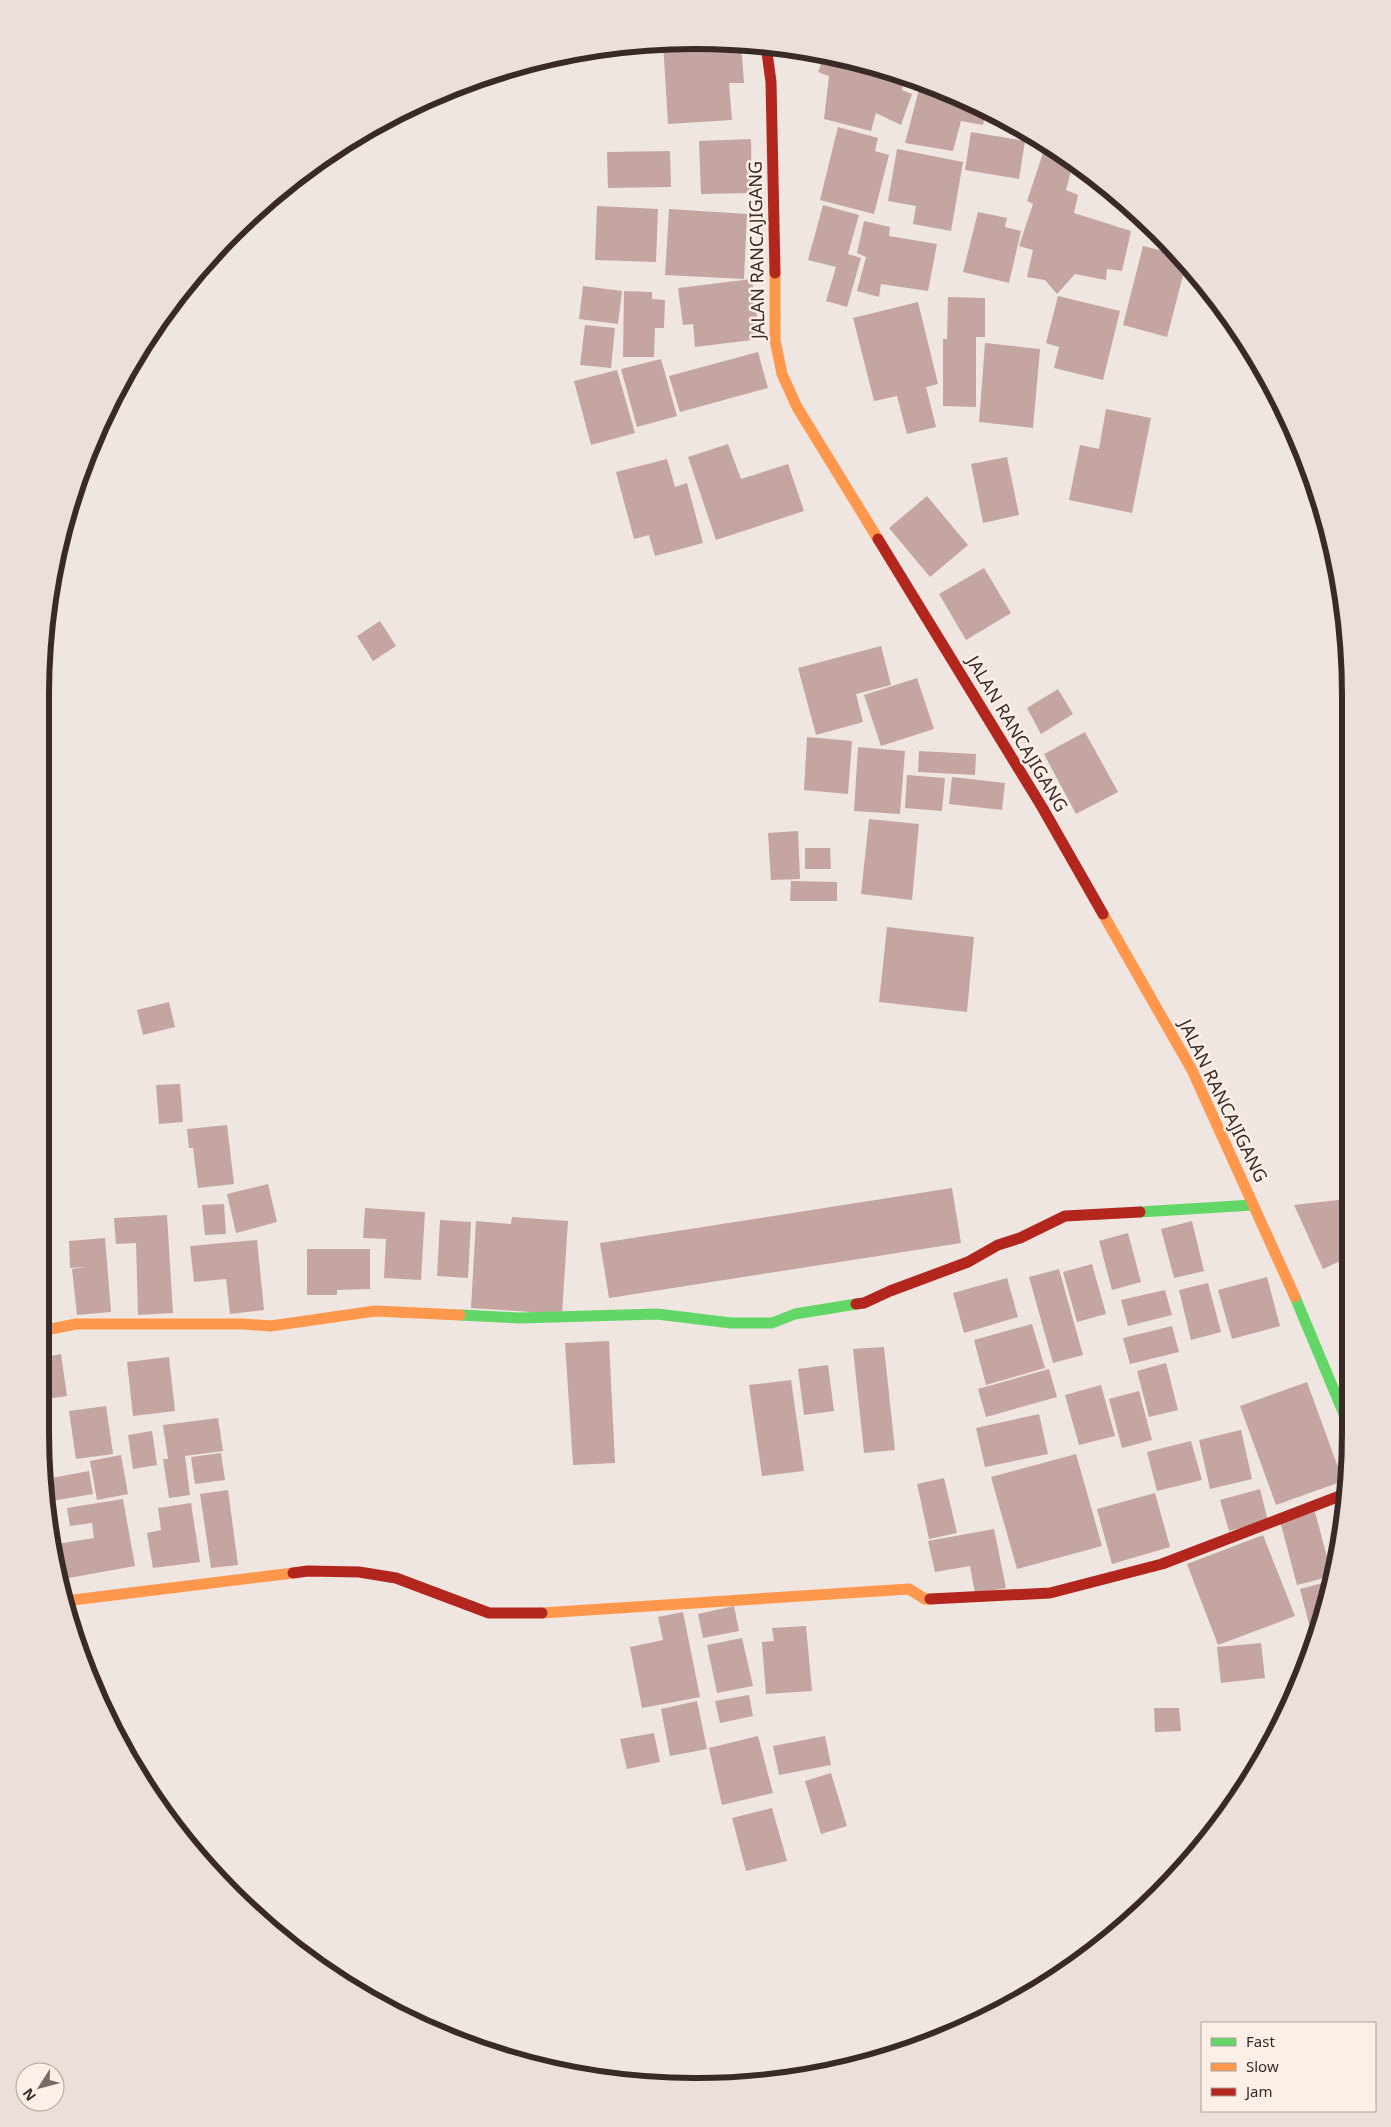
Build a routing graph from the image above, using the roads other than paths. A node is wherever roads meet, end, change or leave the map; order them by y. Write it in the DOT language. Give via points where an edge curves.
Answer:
graph roads {
  1 [pos="767,53"];
  2 [pos="1253,1205"];
  3 [pos="49,1329"];
  4 [pos="1342,1409"];
  5 [pos="1339,1497"];
  6 [pos="71,1600"];
  1 -- 2 [label="street, JALAN RANCAJIGANG" via="771,82 775,228 774,340 782,374 797,407 1042,807 1192,1070"];
  2 -- 3 [label="street" via="1065,1216 998,1245 968,1262 864,1303 795,1314 772,1323 731,1323 657,1314 520,1318 375,1311 271,1326 76,1324"];
  2 -- 4 [label="street, JALAN RANCAJIGANG"];
  5 -- 6 [label="street" via="1162,1564 1050,1593 925,1599 910,1589 524,1614 489,1613 396,1578 359,1572 308,1571"];
}
